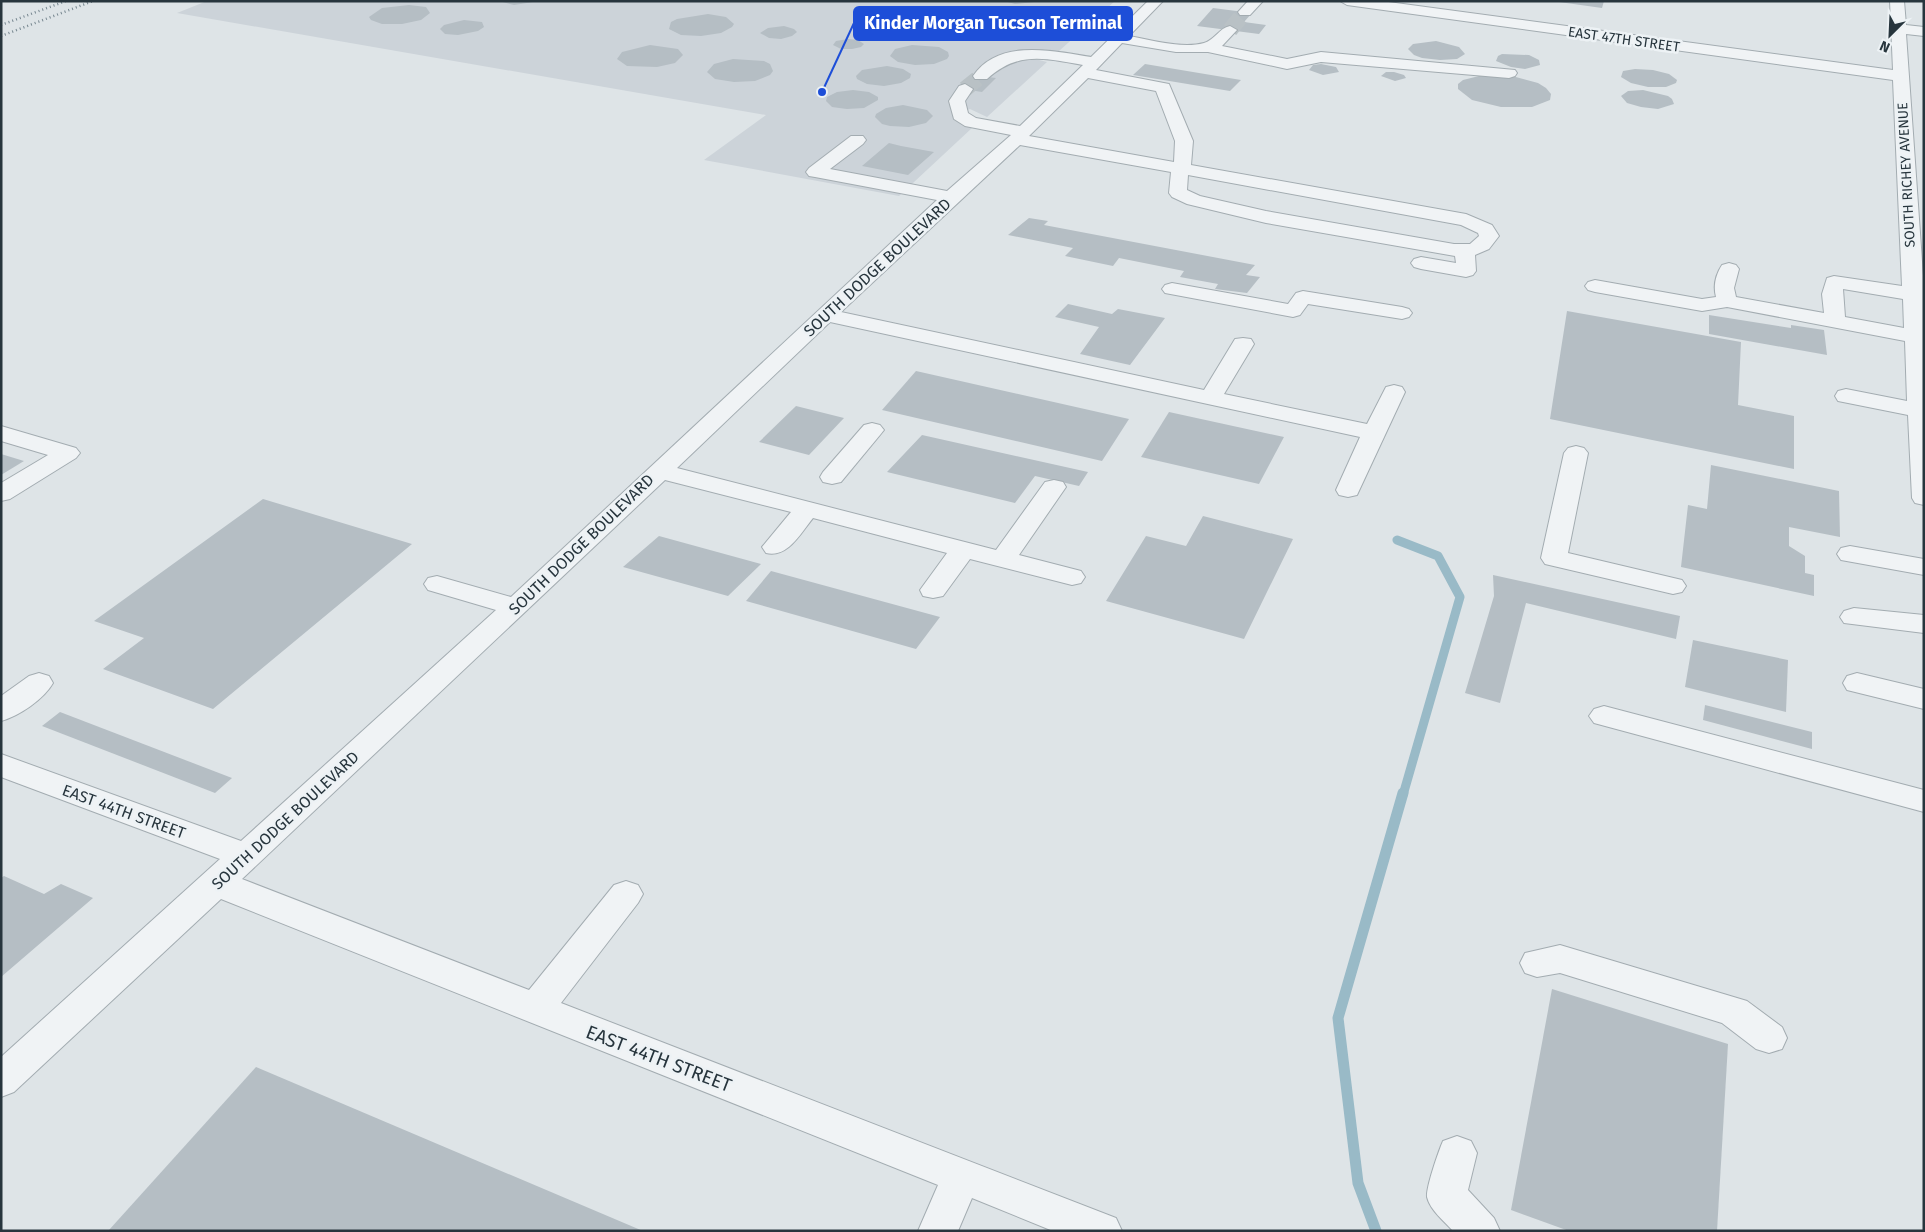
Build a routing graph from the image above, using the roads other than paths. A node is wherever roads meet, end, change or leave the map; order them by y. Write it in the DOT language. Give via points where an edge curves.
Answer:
graph roads {
  1 [pos="1156,1"];
  2 [pos="1256,1"];
  3 [pos="1347,1"];
  4 [pos="1897,1"];
  5 [pos="1414,5"];
  6 [pos="1245,12"];
  7 [pos="1899,29"];
  8 [pos="1230,30"];
  9 [pos="1924,32"];
  10 [pos="1117,38"];
  11 [pos="1208,47"];
  12 [pos="1088,67"];
  13 [pos="1509,73"];
  14 [pos="981,76"];
  15 [pos="1901,76"];
  16 [pos="965,90"];
  17 [pos="1020,135"];
  18 [pos="857,140"];
  19 [pos="1915,165"];
  20 [pos="1181,168"];
  21 [pos="1915,191"];
  22 [pos="951,197"];
  23 [pos="1730,269"];
  24 [pos="1595,286"];
  25 [pos="1172,289"];
  26 [pos="1918,296"];
  27 [pos="1727,301"];
  28 [pos="1402,314"];
  29 [pos="825,315"];
  30 [pos="1835,322"];
  31 [pos="1915,337"];
  32 [pos="1243,344"];
  33 [pos="1394,392"];
  34 [pos="1846,396"];
  35 [pos="1210,398"];
  36 [pos="1919,410"];
  37 [pos="872,430"];
  38 [pos="1374,432"];
  39 [pos="1,433"];
  40 [pos="1576,453"];
  41 [pos="659,471"];
  42 [pos="832,477"];
  43 [pos="1054,487"];
  44 [pos="1348,490"];
  45 [pos="1,494"];
  46 [pos="1924,498"];
  47 [pos="807,509"];
  48 [pos="775,547"];
  49 [pos="964,549"];
  50 [pos="1850,554"];
  51 [pos="1003,559"];
  52 [pos="1924,568"];
  53 [pos="1072,577"];
  54 [pos="437,584"];
  55 [pos="1673,586"];
  56 [pos="933,590"];
  57 [pos="516,607"];
  58 [pos="1854,617"];
  59 [pos="1924,624"];
  60 [pos="38,683"];
  61 [pos="1857,684"];
  62 [pos="1924,699"];
  63 [pos="1,711"];
  64 [pos="1604,716"];
  65 [pos="1,765"];
  66 [pos="1924,800"];
  67 [pos="246,856"];
  68 [pos="216,883"];
  69 [pos="626,894"];
  70 [pos="1536,964"];
  71 [pos="535,1009"];
  72 [pos="1769,1038"];
  73 [pos="1,1081"];
  74 [pos="1457,1153"];
  75 [pos="961,1176"];
  76 [pos="1087,1228"];
  77 [pos="938,1231"];
  78 [pos="1480,1231"];
  1 -- 10 [label="street, SOUTH DODGE BOULEVARD"];
  2 -- 6 [label="street"];
  3 -- 5 [label="street, EAST 47TH STREET"];
  4 -- 7 [label="street, SOUTH RICHEY AVENUE"];
  5 -- 15 [label="street, EAST 47TH STREET"];
  7 -- 9 [label="street"];
  7 -- 15 [label="street, SOUTH RICHEY AVENUE"];
  8 -- 11 [label="street"];
  10 -- 11 [label="street" via="1179,47"];
  10 -- 12 [label="street, SOUTH DODGE BOULEVARD"];
  11 -- 13 [label="street" via="1287,64 1321,57"];
  12 -- 14 [label="street" via="1044,55 1009,58 998,62"];
  12 -- 17 [label="street, SOUTH DODGE BOULEVARD"];
  12 -- 20 [label="street" via="1163,87 1185,146"];
  15 -- 19 [label="street, SOUTH RICHEY AVENUE"];
  16 -- 17 [label="street" via="958,101 960,115 971,122"];
  17 -- 20 [label="street"];
  17 -- 22 [label="street, SOUTH DODGE BOULEVARD"];
  18 -- 22 [label="street" via="815,172"];
  19 -- 21 [label="street, SOUTH RICHEY AVENUE"];
  20 -- 20 [label="street" via="1466,220 1485,229 1490,236 1483,246 1465,250 1466,271 1246,230 1256,215 1178,193 1176,185"];
  21 -- 26 [label="street, SOUTH RICHEY AVENUE"];
  22 -- 29 [label="street, SOUTH DODGE BOULEVARD"];
  23 -- 27 [label="street" via="1724,288"];
  24 -- 27 [label="street" via="1702,305"];
  25 -- 28 [label="street" via="1293,311 1303,296"];
  26 -- 30 [label="street" via="1834,282"];
  26 -- 31 [label="street, SOUTH RICHEY AVENUE"];
  27 -- 30 [label="street"];
  29 -- 35 [label="street"];
  29 -- 41 [label="street, SOUTH DODGE BOULEVARD"];
  30 -- 31 [label="street"];
  31 -- 36 [label="street, SOUTH RICHEY AVENUE"];
  32 -- 35 [label="street"];
  33 -- 38 [label="street"];
  34 -- 36 [label="street"];
  35 -- 38 [label="street"];
  36 -- 46 [label="street, SOUTH RICHEY AVENUE"];
  37 -- 42 [label="street"];
  38 -- 44 [label="street"];
  39 -- 45 [label="street" via="68,453"];
  40 -- 55 [label="street" via="1554,558"];
  41 -- 47 [label="street"];
  41 -- 57 [label="street, SOUTH DODGE BOULEVARD"];
  43 -- 51 [label="street"];
  47 -- 48 [label="street"];
  47 -- 49 [label="street"];
  49 -- 51 [label="street"];
  49 -- 56 [label="street"];
  50 -- 52 [label="street"];
  51 -- 53 [label="street"];
  54 -- 57 [label="street"];
  57 -- 67 [label="street, SOUTH DODGE BOULEVARD"];
  58 -- 59 [label="street"];
  60 -- 63 [label="street"];
  61 -- 62 [label="street"];
  64 -- 66 [label="street"];
  65 -- 67 [label="street, EAST 44TH STREET"];
  67 -- 68 [label="street, SOUTH DODGE BOULEVARD"];
  68 -- 71 [label="street, EAST 44TH STREET"];
  68 -- 73 [label="street, SOUTH DODGE BOULEVARD"];
  69 -- 71 [label="street"];
  70 -- 72 [label="street" via="1560,959 1734,1012"];
  71 -- 75 [label="street, EAST 44TH STREET"];
  74 -- 78 [label="street" via="1447,1196"];
  75 -- 76 [label="street, EAST 44TH STREET"];
  75 -- 77 [label="street"];
}
